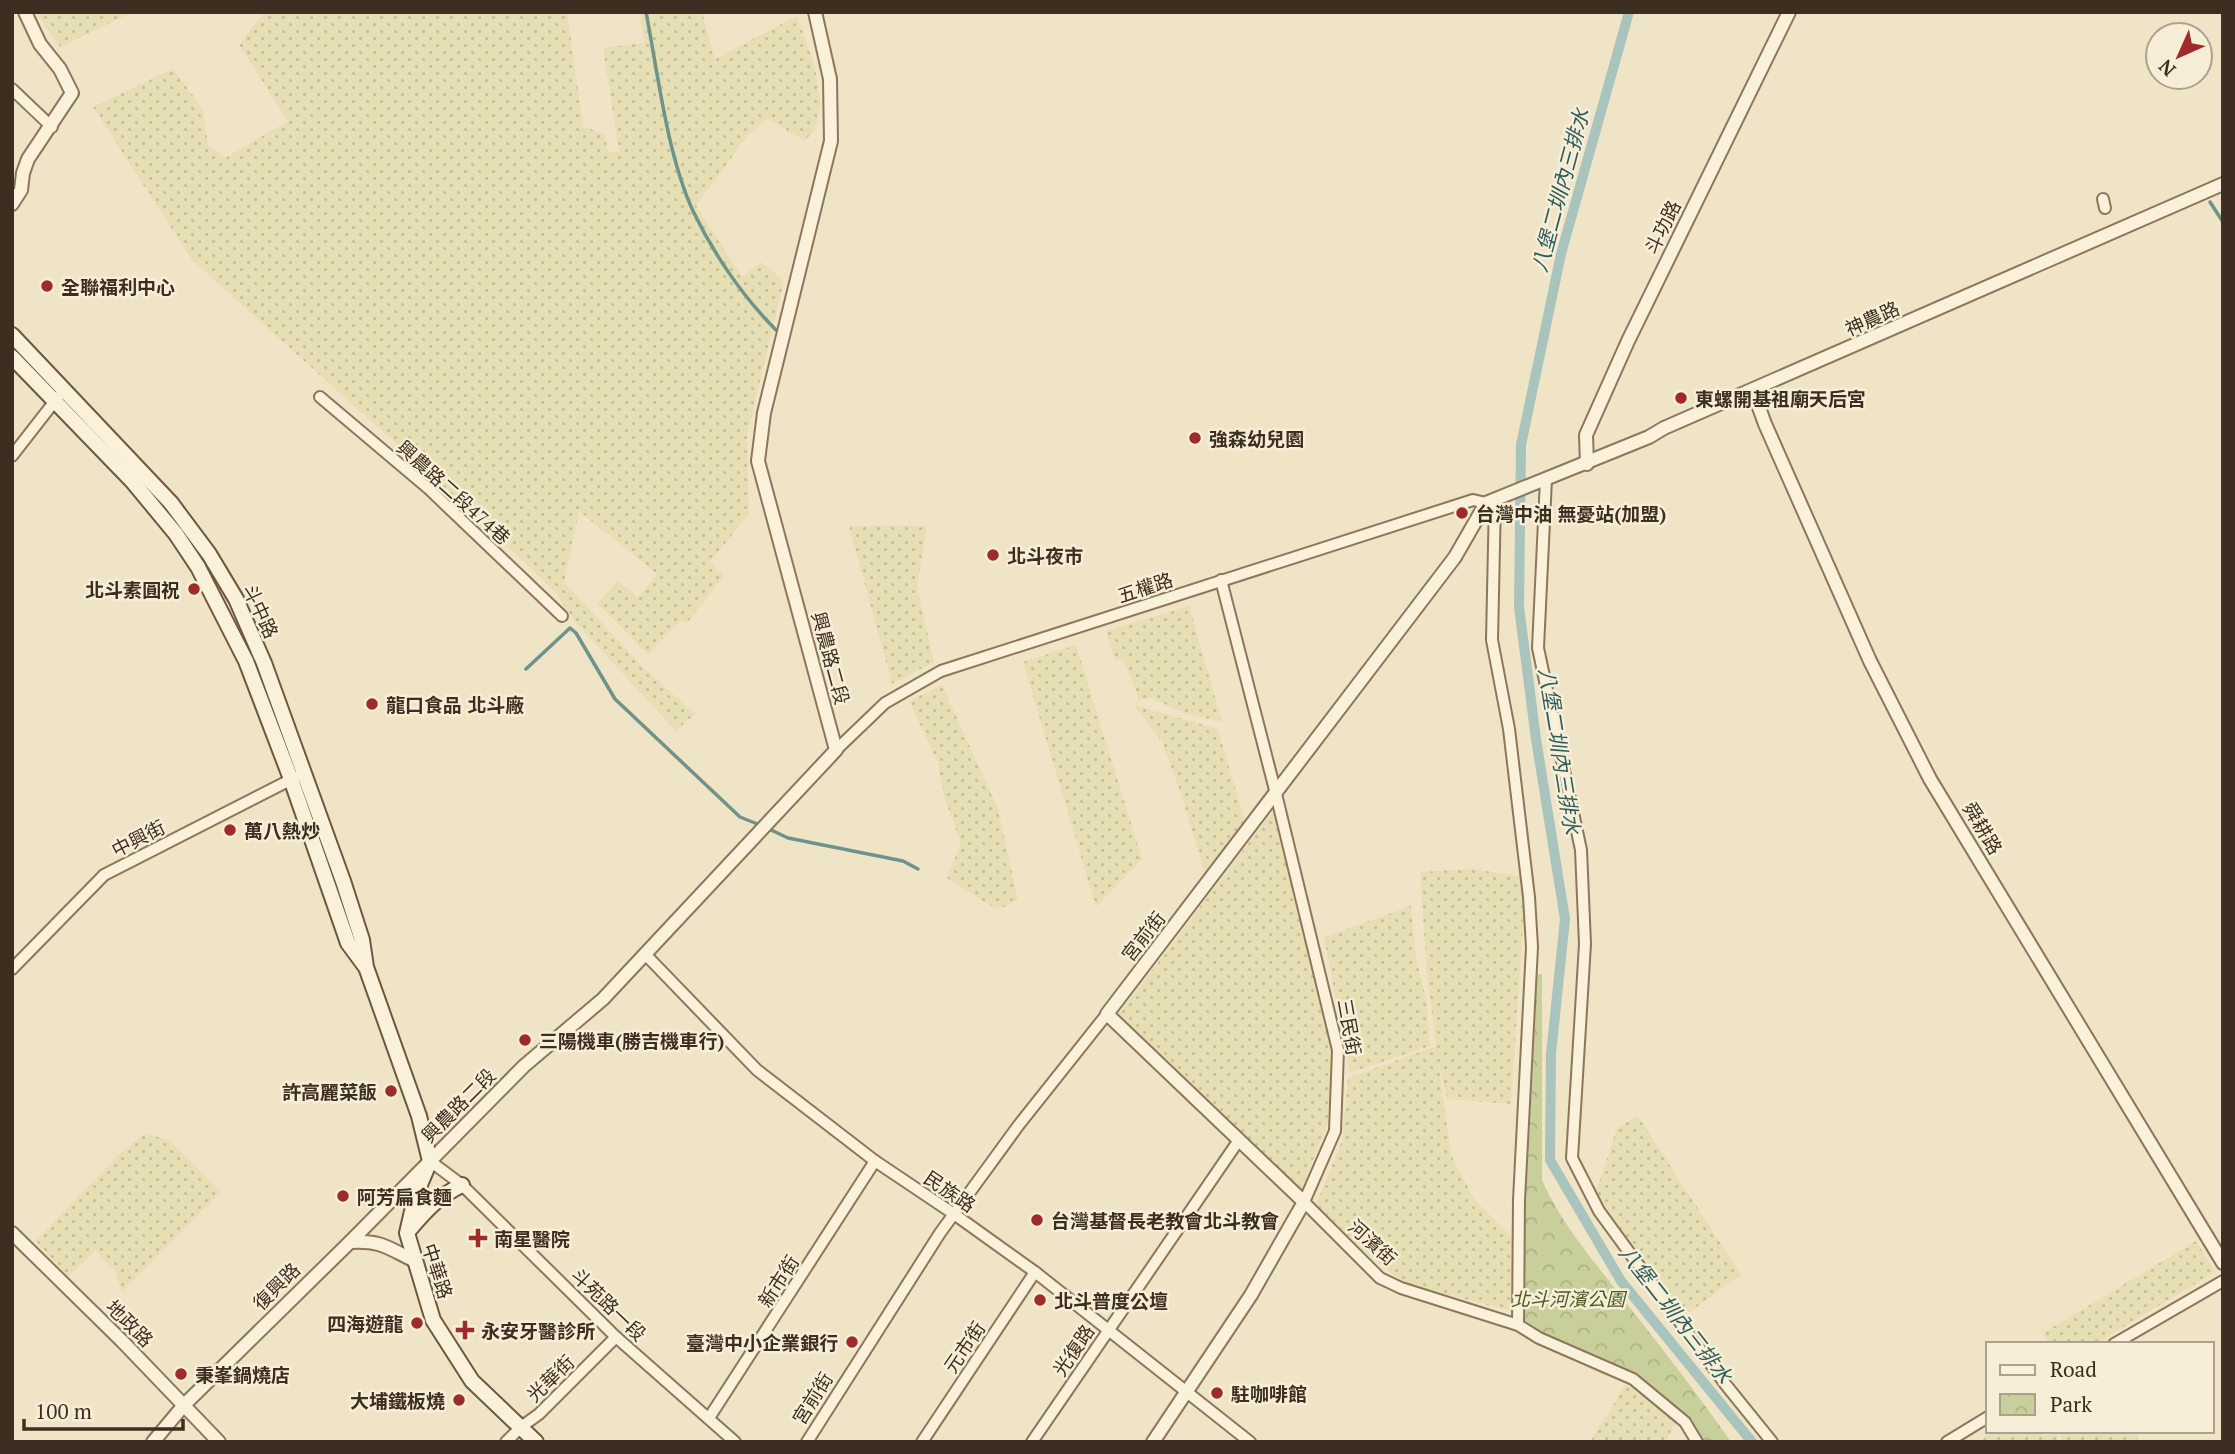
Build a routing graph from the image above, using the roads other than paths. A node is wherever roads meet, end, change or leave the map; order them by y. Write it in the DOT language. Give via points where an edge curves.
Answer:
graph roads {
  1 [pos="24,12"];
  2 [pos="815,12"];
  3 [pos="1789,12"];
  4 [pos="12,89"];
  5 [pos="52,127"];
  6 [pos="2223,184"];
  7 [pos="17,186"];
  8 [pos="12,204"];
  9 [pos="12,335"];
  10 [pos="12,357"];
  11 [pos="1753,391"];
  12 [pos="60,395"];
  13 [pos="320,397"];
  14 [pos="12,456"];
  15 [pos="1587,464"];
  16 [pos="137,477"];
  17 [pos="1541,481"];
  18 [pos="1494,500"];
  19 [pos="1221,580"];
  20 [pos="562,616"];
  21 [pos="836,750"];
  22 [pos="305,773"];
  23 [pos="291,779"];
  24 [pos="1276,794"];
  25 [pos="645,954"];
  26 [pos="366,967"];
  27 [pos="12,969"];
  28 [pos="1107,1014"];
  29 [pos="1239,1140"];
  30 [pos="430,1161"];
  31 [pos="874,1161"];
  32 [pos="462,1185"];
  33 [pos="1304,1202"];
  34 [pos="954,1214"];
  35 [pos="12,1233"];
  36 [pos="407,1233"];
  37 [pos="350,1242"];
  38 [pos="415,1261"];
  39 [pos="2223,1263"];
  40 [pos="1035,1272"];
  41 [pos="2223,1281"];
  42 [pos="1518,1325"];
  43 [pos="1109,1329"];
  44 [pos="616,1337"];
  45 [pos="2117,1342"];
  46 [pos="1186,1391"];
  47 [pos="184,1405"];
  48 [pos="709,1418"];
  49 [pos="1986,1419"];
  50 [pos="521,1427"];
  51 [pos="153,1442"];
  52 [pos="219,1442"];
  53 [pos="506,1442"];
  54 [pos="536,1442"];
  55 [pos="735,1442"];
  56 [pos="807,1442"];
  57 [pos="922,1442"];
  58 [pos="1032,1442"];
  59 [pos="1153,1442"];
  60 [pos="1250,1442"];
  61 [pos="1697,1442"];
  62 [pos="1772,1442"];
  63 [pos="1947,1442"];
  1 -- 5 [label="street" via="72,93"];
  2 -- 21 [label="street, 興農路二段" via="830,79 831,141 764,413 758,461"];
  3 -- 15 [label="street, 斗功路" via="1628,341 1586,435"];
  4 -- 5 [label="street"];
  5 -- 7 [label="street" via="28,159"];
  6 -- 11 [label="street, 神農路"];
  7 -- 8 [label="street"];
  9 -- 12 [label="main road, 斗中路"];
  10 -- 12 [label="main road, 斗中路"];
  11 -- 15 [label="street, 神農路"];
  11 -- 39 [label="street, 舜耕路" via="1870,661 1930,779"];
  12 -- 14 [label="street"];
  12 -- 16 [label="main road, 斗中路"];
  13 -- 20 [label="street, 興農路二段474巷" via="429,489"];
  15 -- 17 [label="street, 神農路"];
  16 -- 22 [label="main road, 斗中路" via="171,503 236,599"];
  16 -- 23 [label="main road, 斗中路" via="204,579 246,661"];
  17 -- 18 [label="street"];
  17 -- 62 [label="street" via="1538,648 1581,850 1585,944 1572,1158 1599,1211"];
  18 -- 19 [label="street, 五權路" via="1473,500"];
  18 -- 24 [label="street, 宮前街"];
  18 -- 42 [label="street" via="1492,640 1509,729 1532,947 1519,1200"];
  19 -- 21 [label="street, 五權路" via="941,671 885,703"];
  19 -- 24 [label="street, 三民街"];
  21 -- 25 [label="street, 興農路二段"];
  22 -- 23 [label="street, 中興街"];
  22 -- 26 [label="main road, 斗中路" via="362,940"];
  23 -- 26 [label="main road, 斗中路" via="348,943"];
  23 -- 27 [label="street, 中興街" via="104,874"];
  24 -- 28 [label="street, 宮前街"];
  24 -- 33 [label="street, 三民街" via="1339,1050 1335,1131"];
  25 -- 30 [label="street, 興農路二段" via="595,1007 524,1066"];
  25 -- 31 [label="street, 民族路" via="757,1070"];
  26 -- 30 [label="main road, 斗中路" via="419,1116"];
  28 -- 29 [label="street, 河濱街"];
  28 -- 34 [label="street, 宮前街"];
  29 -- 33 [label="street, 河濱街"];
  29 -- 43 [label="street, 光復路"];
  30 -- 32 [label="street, 斗苑路一段"];
  30 -- 36 [label="main road, 中華路"];
  30 -- 37 [label="street, 復興路"];
  31 -- 34 [label="street, 民族路"];
  31 -- 48 [label="street, 新市街"];
  32 -- 36 [label="main road" via="432,1204"];
  32 -- 44 [label="street, 斗苑路一段"];
  33 -- 42 [label="street, 河濱街" via="1380,1278"];
  33 -- 46 [label="street, 三民街" via="1251,1295"];
  34 -- 40 [label="street, 民族路"];
  34 -- 56 [label="street, 宮前街"];
  35 -- 47 [label="street, 地政路"];
  36 -- 38 [label="main road, 中華路"];
  37 -- 38 [label="street" via="371,1241"];
  37 -- 47 [label="street, 復興路"];
  38 -- 50 [label="main road, 中華路" via="433,1320 471,1381"];
  40 -- 43 [label="street, 民族路"];
  40 -- 57 [label="street, 元市街"];
  41 -- 45 [label="street"];
  42 -- 61 [label="street, 河濱街" via="1633,1379 1685,1422"];
  43 -- 46 [label="street, 民族路"];
  43 -- 58 [label="street, 光復路"];
  44 -- 48 [label="street, 斗苑路一段"];
  44 -- 50 [label="street, 光華街" via="539,1415"];
  46 -- 59 [label="street, 三民街"];
  46 -- 60 [label="street, 民族路"];
  47 -- 51 [label="street, 復興路"];
  47 -- 52 [label="street, 地政路"];
  48 -- 55 [label="street, 斗苑路一段"];
  49 -- 63 [label="street"];
  50 -- 53 [label="street, 光華街"];
  50 -- 54 [label="main road, 中華路"];
}
